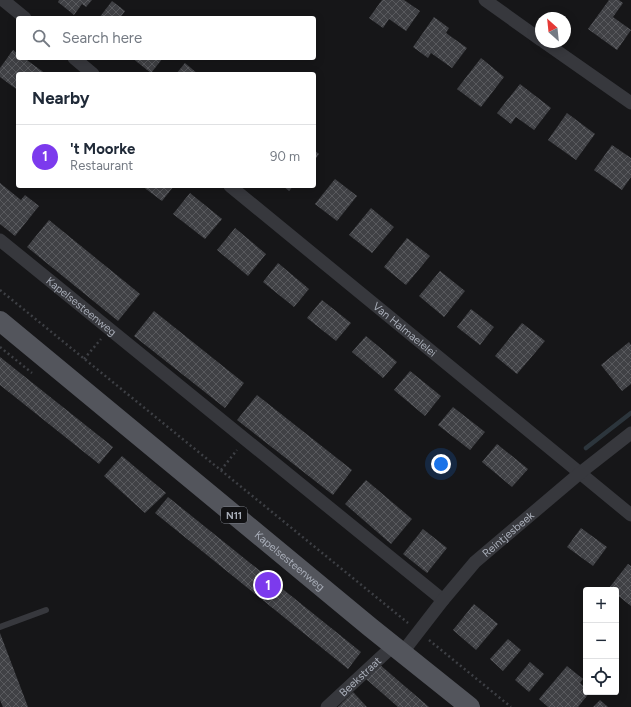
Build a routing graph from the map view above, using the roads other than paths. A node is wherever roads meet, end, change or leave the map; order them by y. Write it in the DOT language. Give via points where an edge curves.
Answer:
graph roads {
  1 [pos="3,0"];
  2 [pos="485,0"];
  3 [pos="23,16"];
  4 [pos="535,36"];
  5 [pos="553,48"];
  6 [pos="76,60"];
  7 [pos="91,72"];
  8 [pos="631,103"];
  9 [pos="232,188"];
  10 [pos="0,240"];
  11 [pos="0,320"];
  12 [pos="631,433"];
  13 [pos="580,473"];
  14 [pos="631,515"];
  15 [pos="443,600"];
  16 [pos="46,610"];
  17 [pos="0,627"];
  18 [pos="398,649"];
  19 [pos="327,707"];
  20 [pos="470,707"];
  1 -- 3 [label="street"];
  2 -- 4 [label="street"];
  5 -- 8 [label="street"];
  6 -- 7 [label="street"];
  9 -- 13 [label="street, Van Halmaelelei"];
  10 -- 15 [label="street, Kapelsesteenweg"];
  11 -- 18 [label="main road, Kapelsesteenweg / N11"];
  12 -- 13 [label="street, Reintjesbeek"];
  13 -- 14 [label="street, Van Halmaelelei"];
  13 -- 15 [label="street, Reintjesbeek" via="475,562"];
  15 -- 18 [label="street, Reintjesbeek" via="419,631"];
  16 -- 17 [label="lane"];
  18 -- 19 [label="street, Beekstraat"];
  18 -- 20 [label="main road, Kapelsesteenweg / N11"];
}
